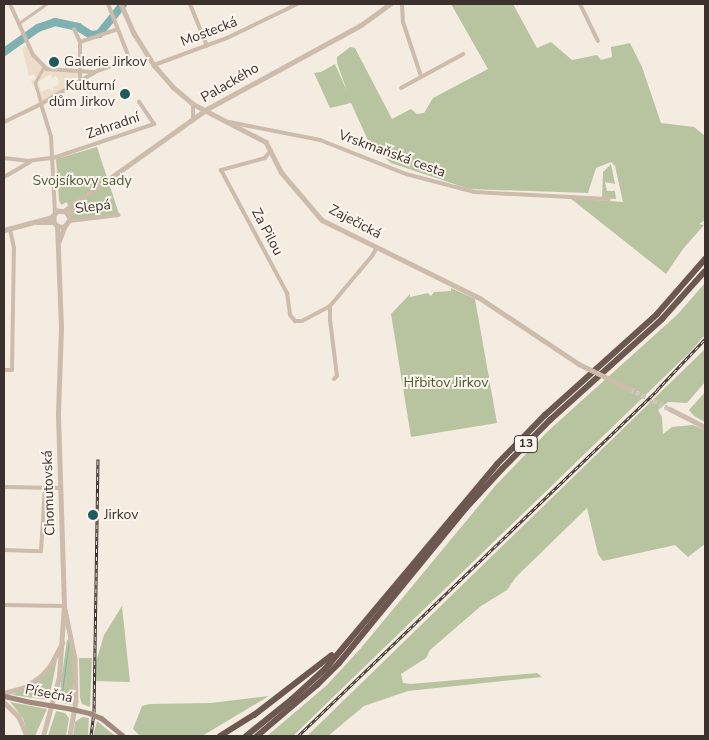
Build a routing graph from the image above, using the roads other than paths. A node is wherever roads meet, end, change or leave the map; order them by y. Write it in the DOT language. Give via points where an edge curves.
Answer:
graph roads {
  1 [pos="10,4"];
  2 [pos="46,4"];
  3 [pos="108,4"];
  4 [pos="190,4"];
  5 [pos="297,4"];
  6 [pos="390,4"];
  7 [pos="402,4"];
  8 [pos="580,4"];
  9 [pos="122,6"];
  10 [pos="18,24"];
  11 [pos="117,28"];
  12 [pos="74,29"];
  13 [pos="598,40"];
  14 [pos="80,42"];
  15 [pos="207,46"];
  16 [pos="463,54"];
  17 [pos="154,65"];
  18 [pos="44,66"];
  19 [pos="93,72"];
  20 [pos="80,73"];
  21 [pos="421,76"];
  22 [pos="80,82"];
  23 [pos="401,88"];
  24 [pos="138,102"];
  25 [pos="41,104"];
  26 [pos="193,104"];
  27 [pos="206,109"];
  28 [pos="193,118"];
  29 [pos="4,122"];
  30 [pos="229,122"];
  31 [pos="271,150"];
  32 [pos="4,158"];
  33 [pos="52,158"];
  34 [pos="32,161"];
  35 [pos="4,177"];
  36 [pos="87,194"];
  37 [pos="54,200"];
  38 [pos="609,200"];
  39 [pos="62,211"];
  40 [pos="119,215"];
  41 [pos="54,216"];
  42 [pos="69,218"];
  43 [pos="26,224"];
  44 [pos="56,225"];
  45 [pos="64,227"];
  46 [pos="10,229"];
  47 [pos="4,230"];
  48 [pos="58,247"];
  49 [pos="377,247"];
  50 [pos="705,259"];
  51 [pos="705,271"];
  52 [pos="330,306"];
  53 [pos="4,370"];
  54 [pos="334,379"];
  55 [pos="630,389"];
  56 [pos="670,409"];
  57 [pos="705,427"];
  58 [pos="4,487"];
  59 [pos="44,487"];
  60 [pos="61,488"];
  61 [pos="4,550"];
  62 [pos="4,605"];
  63 [pos="64,606"];
  64 [pos="362,627"];
  65 [pos="63,639"];
  66 [pos="4,695"];
  67 [pos="4,702"];
  68 [pos="73,710"];
  69 [pos="26,736"];
  70 [pos="43,736"];
  71 [pos="70,736"];
  72 [pos="123,736"];
  73 [pos="220,736"];
  74 [pos="246,736"];
  75 [pos="257,736"];
  1 -- 10 [label="street"];
  2 -- 10 [label="street"];
  3 -- 11 [label="street"];
  4 -- 15 [label="street"];
  5 -- 15 [label="street, Mostecká"];
  6 -- 27 [label="street, Palackého" via="361,25"];
  7 -- 21 [label="street" via="403,22"];
  8 -- 13 [label="street"];
  9 -- 17 [label="street, Zaječická" via="134,34"];
  10 -- 18 [label="street" via="32,55"];
  11 -- 14 [label="street"];
  11 -- 19 [label="street" via="128,55 126,61"];
  12 -- 14 [label="street"];
  14 -- 20 [label="street"];
  15 -- 17 [label="street, Mostecká"];
  16 -- 21 [label="street"];
  17 -- 26 [label="street, Zaječická"];
  18 -- 20 [label="street"];
  18 -- 25 [label="street" via="35,83"];
  19 -- 20 [label="street"];
  19 -- 22 [label="street"];
  20 -- 22 [label="street"];
  21 -- 23 [label="street"];
  22 -- 25 [label="street"];
  24 -- 33 [label="street, Zahradní" via="154,124"];
  25 -- 29 [label="street"];
  25 -- 33 [label="street, Chomutovská" via="51,137"];
  26 -- 27 [label="street, Zaječická"];
  26 -- 28 [label="street"];
  27 -- 28 [label="street, Palackého"];
  27 -- 30 [label="street, Zaječická"];
  28 -- 36 [label="street, Palackého"];
  30 -- 31 [label="street, Zaječická" via="260,137"];
  30 -- 38 [label="street, Vrskmaňská cesta" via="320,140 406,174 474,192"];
  31 -- 49 [label="street, Zaječická" via="281,172 322,220"];
  31 -- 52 [label="street, Za Pilou" via="265,158 221,170 287,293 290,316 302,321"];
  32 -- 34 [label="street"];
  33 -- 34 [label="street"];
  33 -- 37 [label="street, Chomutovská"];
  34 -- 35 [label="street"];
  36 -- 39 [label="street, Palackého"];
  36 -- 42 [label="street, Palackého"];
  37 -- 39 [label="street, Chomutovská"];
  37 -- 41 [label="street, Chomutovská"];
  39 -- 41 [label="street"];
  39 -- 42 [label="street, Chomutovská"];
  40 -- 42 [label="street, Slepá"];
  41 -- 43 [label="street"];
  41 -- 44 [label="street, Chomutovská"];
  42 -- 45 [label="street, Chomutovská"];
  43 -- 44 [label="street" via="44,222"];
  43 -- 46 [label="street"];
  44 -- 45 [label="street"];
  44 -- 48 [label="street, Chomutovská"];
  45 -- 48 [label="street, Chomutovská"];
  46 -- 47 [label="street"];
  46 -- 53 [label="street" via="14,248 12,370"];
  48 -- 60 [label="street, Chomutovská"];
  49 -- 52 [label="street"];
  49 -- 55 [label="street, Zaječická, bridge" via="480,298 579,364"];
  50 -- 64 [label="highway, 13" via="657,314 497,464"];
  51 -- 75 [label="highway, 13" via="662,319 550,420 502,469 340,663"];
  52 -- 54 [label="street" via="337,376"];
  56 -- 57 [label="street"];
  58 -- 59 [label="street"];
  59 -- 60 [label="street"];
  59 -- 61 [label="street" via="41,551"];
  60 -- 63 [label="street, Chomutovská"];
  62 -- 63 [label="street"];
  63 -- 65 [label="street, Chomutovská"];
  63 -- 68 [label="street" via="75,652"];
  64 -- 73 [label="highway" via="309,674"];
  64 -- 74 [label="highway, 13" via="326,668"];
  65 -- 66 [label="street" via="50,666 40,677"];
  65 -- 70 [label="street, Chomutovská" via="57,688"];
  66 -- 68 [label="main road, Písečná, bridge"];
  67 -- 69 [label="street" via="19,717"];
  68 -- 71 [label="street"];
  68 -- 72 [label="main road, Písečná, bridge" via="101,718"];
}
